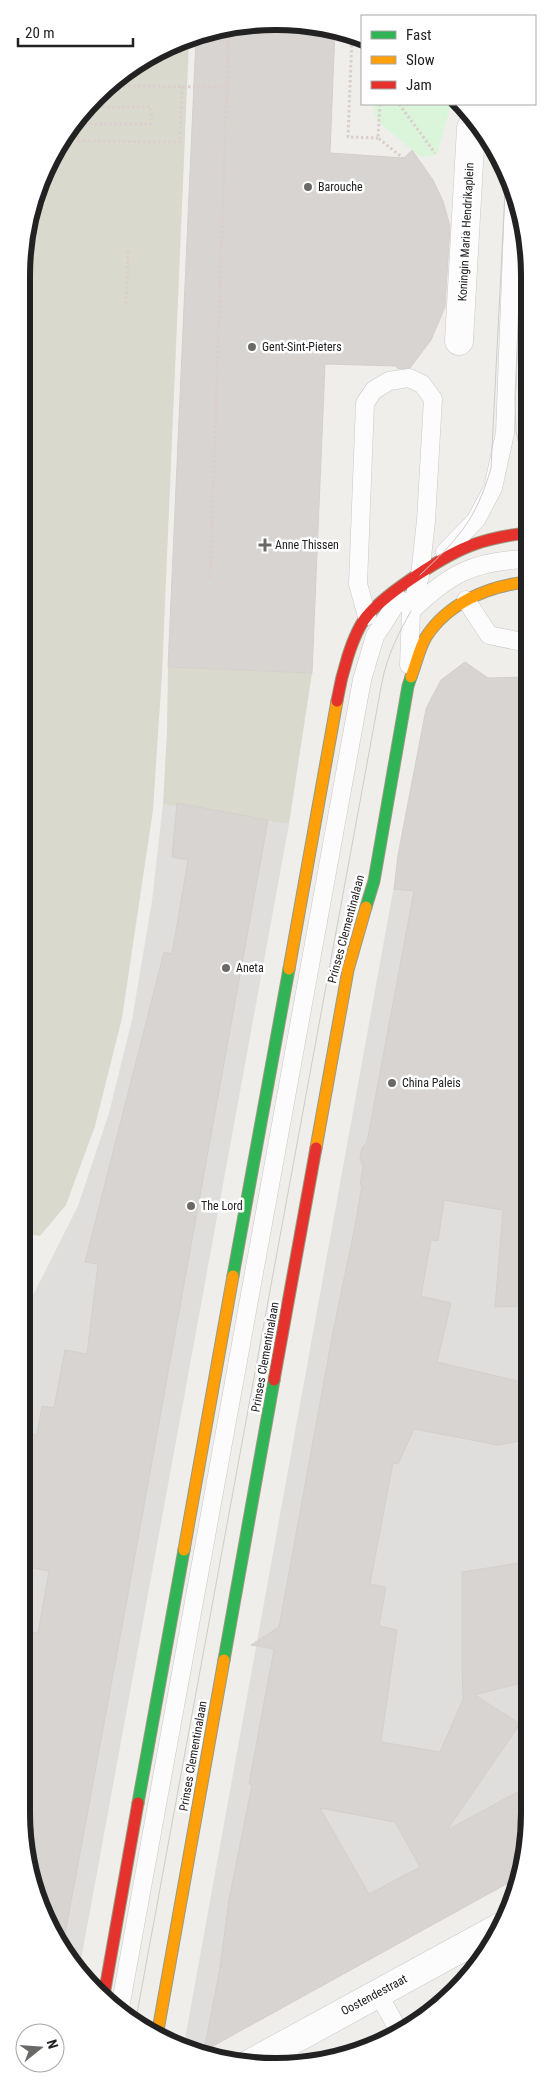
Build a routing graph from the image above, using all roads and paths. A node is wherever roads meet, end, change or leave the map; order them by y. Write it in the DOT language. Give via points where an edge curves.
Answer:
graph roads {
  1 [pos="229,35"];
  2 [pos="352,42"];
  3 [pos="120,86"];
  4 [pos="182,86"];
  5 [pos="227,87"];
  6 [pos="380,105"];
  7 [pos="400,105"];
  8 [pos="97,107"];
  9 [pos="83,124"];
  10 [pos="471,128"];
  11 [pos="79,129"];
  12 [pos="378,138"];
  13 [pos="437,155"];
  14 [pos="402,158"];
  15 [pos="513,214"];
  16 [pos="128,251"];
  17 [pos="126,304"];
  18 [pos="459,341"];
  19 [pos="521,534"];
  20 [pos="521,559"];
  21 [pos="420,575"];
  22 [pos="210,578"];
  23 [pos="521,582"];
  24 [pos="466,600"];
  25 [pos="411,611"];
  26 [pos="367,616"];
  27 [pos="521,642"];
  28 [pos="408,686"];
  29 [pos="489,1933"];
  30 [pos="105,1989"];
  31 [pos="378,1993"];
  32 [pos="121,2003"];
  33 [pos="395,2024"];
  34 [pos="158,2028"];
  35 [pos="261,2057"];
  1 -- 5 [label="path"];
  2 -- 12 [label="path" via="348,137"];
  3 -- 4 [label="path"];
  4 -- 5 [label="path"];
  4 -- 11 [label="path" via="180,142 78,141"];
  5 -- 22 [label="path"];
  6 -- 12 [label="path"];
  7 -- 13 [label="path"];
  8 -- 9 [label="path" via="151,107 151,124"];
  10 -- 18 [label="street, Koningin Maria Hendrikaplein"];
  12 -- 14 [label="path"];
  15 -- 21 [label="lane" via="505,433 493,488 476,520"];
  16 -- 17 [label="path"];
  19 -- 21 [label="street" via="474,544"];
  20 -- 25 [label="lane" via="481,565 451,577"];
  21 -- 25 [label="lane"];
  21 -- 26 [label="street" via="390,594"];
  21 -- 26 [label="lane" via="433,399 422,384 409,378 389,381 374,390 365,403 358,584"];
  21 -- 32 [label="lane" via="398,600 375,636 362,680"];
  23 -- 24 [label="street" via="483,591"];
  24 -- 27 [label="lane" via="489,635"];
  24 -- 28 [label="street" via="450,610 426,638"];
  25 -- 28 [label="lane"];
  26 -- 30 [label="street" via="348,653 341,677"];
  28 -- 34 [label="street, Prinses Clementinalaan" via="374,881 348,970"];
  29 -- 31 [label="street, Oostendestraat"];
  31 -- 33 [label="lane"];
  31 -- 35 [label="street, Oostendestraat"];
}
